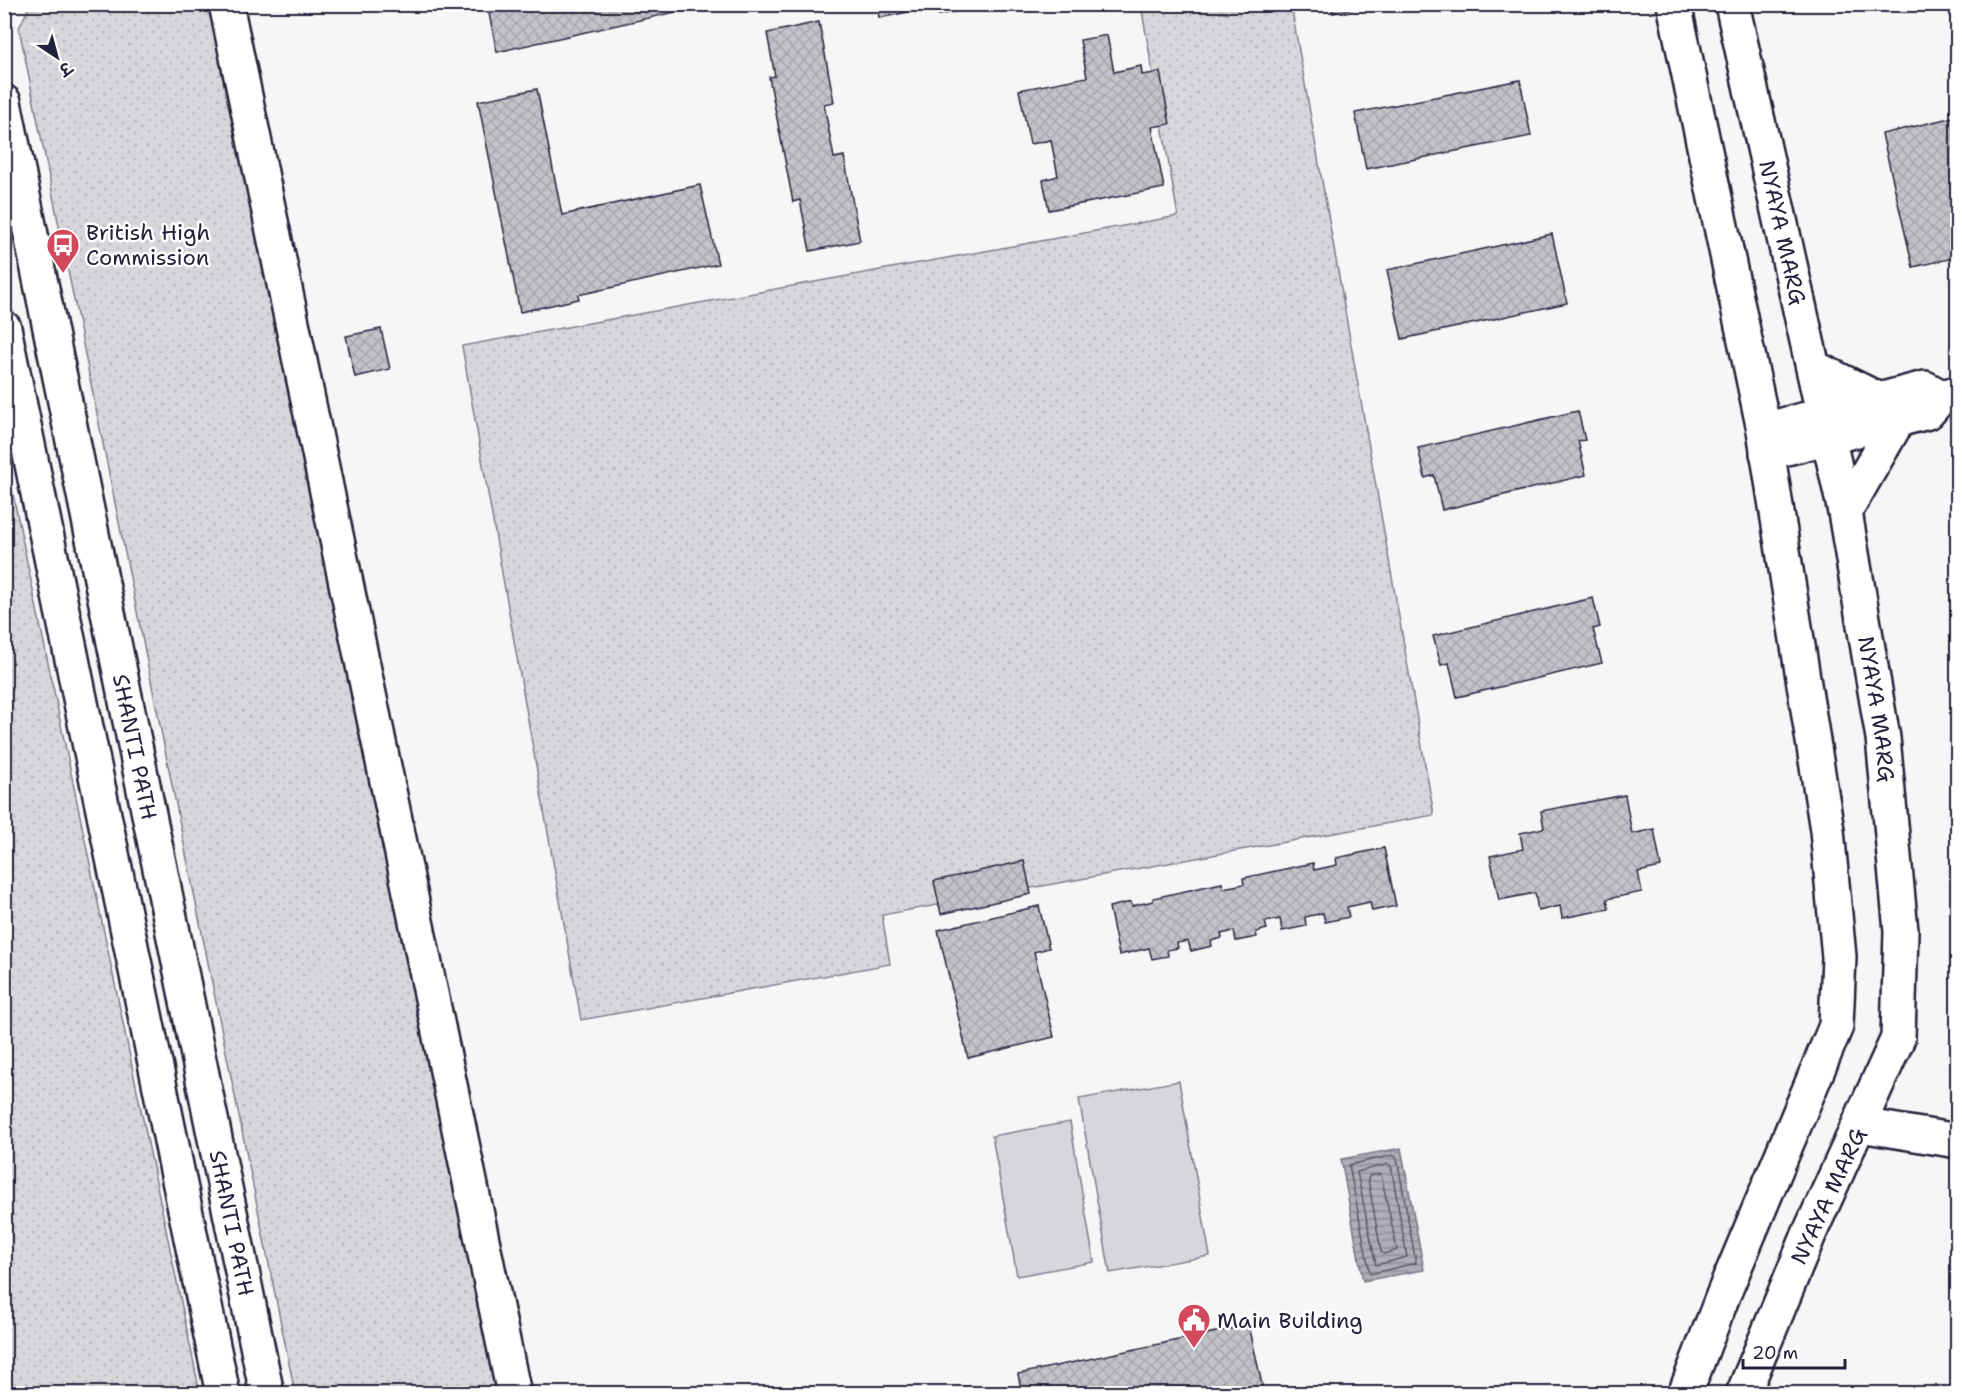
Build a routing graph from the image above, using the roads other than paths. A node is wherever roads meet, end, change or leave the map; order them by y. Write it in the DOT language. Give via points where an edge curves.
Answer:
graph roads {
  1 [pos="226,4"];
  2 [pos="1674,4"];
  3 [pos="1732,4"];
  4 [pos="4,102"];
  5 [pos="4,328"];
  6 [pos="1814,367"];
  7 [pos="1949,395"];
  8 [pos="1889,410"];
  9 [pos="1826,426"];
  10 [pos="1766,441"];
  11 [pos="1845,512"];
  12 [pos="1860,1125"];
  13 [pos="1958,1141"];
  14 [pos="223,1394"];
  15 [pos="267,1394"];
  16 [pos="514,1394"];
  17 [pos="1685,1394"];
  18 [pos="1743,1394"];
  1 -- 16 [label="street"];
  2 -- 10 [label="street"];
  3 -- 6 [label="street, NYAYA MARG"];
  4 -- 15 [label="street, SHANTI PATH"];
  5 -- 14 [label="street, SHANTI PATH"];
  6 -- 8 [label="street"];
  6 -- 9 [label="street, NYAYA MARG"];
  7 -- 8 [label="street" via="1925,388"];
  8 -- 9 [label="street"];
  8 -- 11 [label="street"];
  9 -- 10 [label="street"];
  9 -- 11 [label="street, NYAYA MARG"];
  10 -- 17 [label="street" via="1827,830 1839,957 1836,1026"];
  11 -- 12 [label="street, NYAYA MARG" via="1883,738 1900,931 1898,1038"];
  12 -- 13 [label="street"];
  12 -- 18 [label="street, NYAYA MARG" via="1810,1232"];
}
